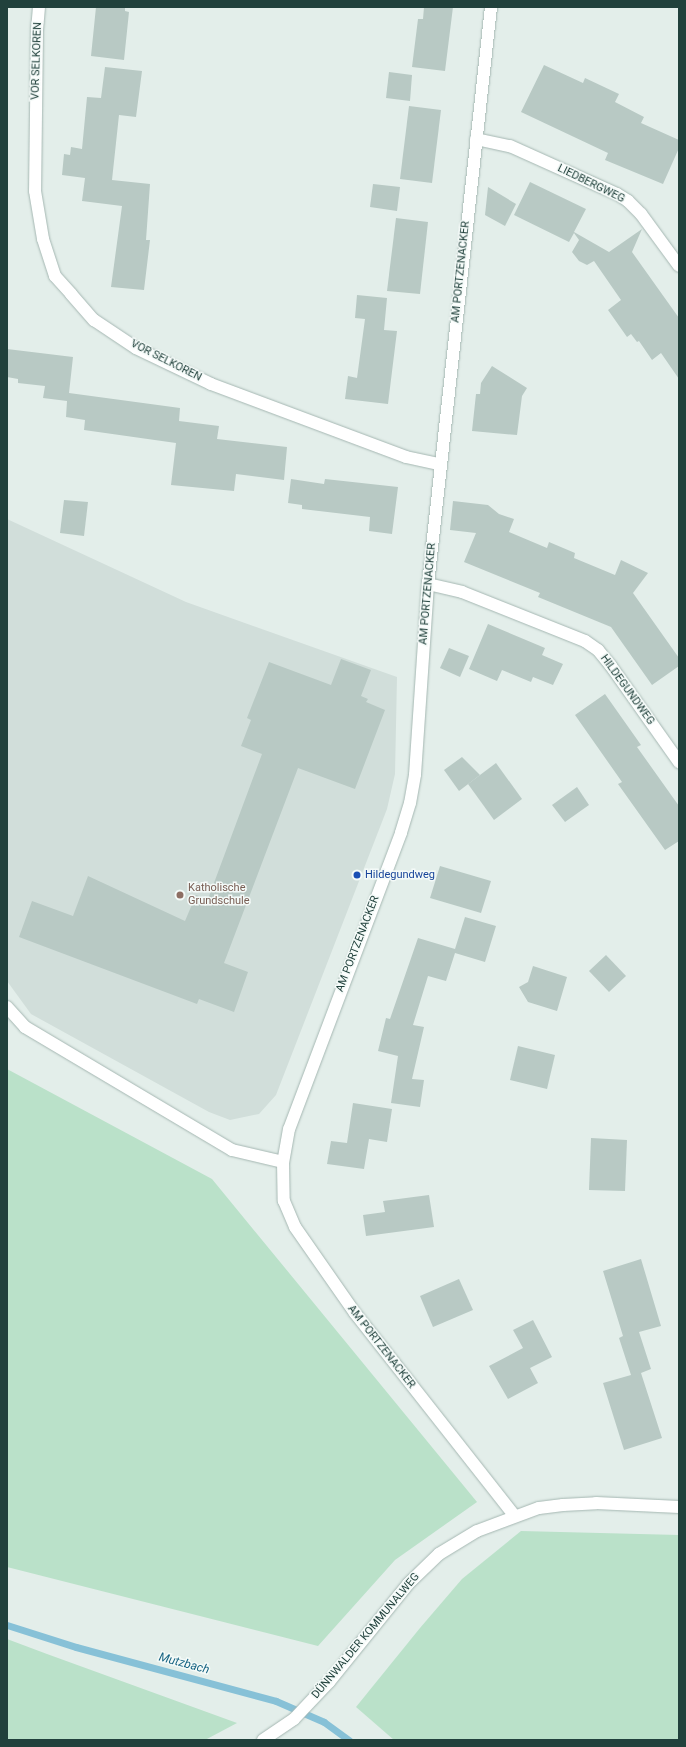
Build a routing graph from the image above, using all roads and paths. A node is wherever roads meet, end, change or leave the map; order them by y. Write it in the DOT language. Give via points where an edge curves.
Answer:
graph roads {
  1 [pos="39,7"];
  2 [pos="491,7"];
  3 [pos="476,139"];
  4 [pos="679,266"];
  5 [pos="440,464"];
  6 [pos="428,584"];
  7 [pos="679,762"];
  8 [pos="7,1007"];
  9 [pos="283,1162"];
  10 [pos="679,1506"];
  11 [pos="515,1516"];
  12 [pos="263,1740"];
  1 -- 5 [label="street, VOR SELKOREN" via="34,191 43,239 55,276 94,320 136,348 211,384 406,458"];
  2 -- 3 [label="street, AM PORTZENACKER"];
  3 -- 4 [label="street, LIEDBERGWEG" via="510,146 617,194 641,214"];
  3 -- 5 [label="street, AM PORTZENACKER"];
  5 -- 6 [label="street, AM PORTZENACKER"];
  6 -- 7 [label="street, HILDEGUNDWEG" via="462,592 585,641 598,650"];
  6 -- 9 [label="street, AM PORTZENACKER" via="415,775 410,803 289,1129"];
  8 -- 9 [label="street" via="25,1027 232,1150"];
  9 -- 11 [label="street, AM PORTZENACKER" via="284,1201 295,1227 355,1312"];
  10 -- 11 [label="street, DÜNNWALDER KOMMUNALWEG" via="596,1503 539,1508"];
  11 -- 12 [label="street, DÜNNWALDER KOMMUNALWEG" via="477,1531 439,1554 408,1584 329,1682 294,1720"];
}
